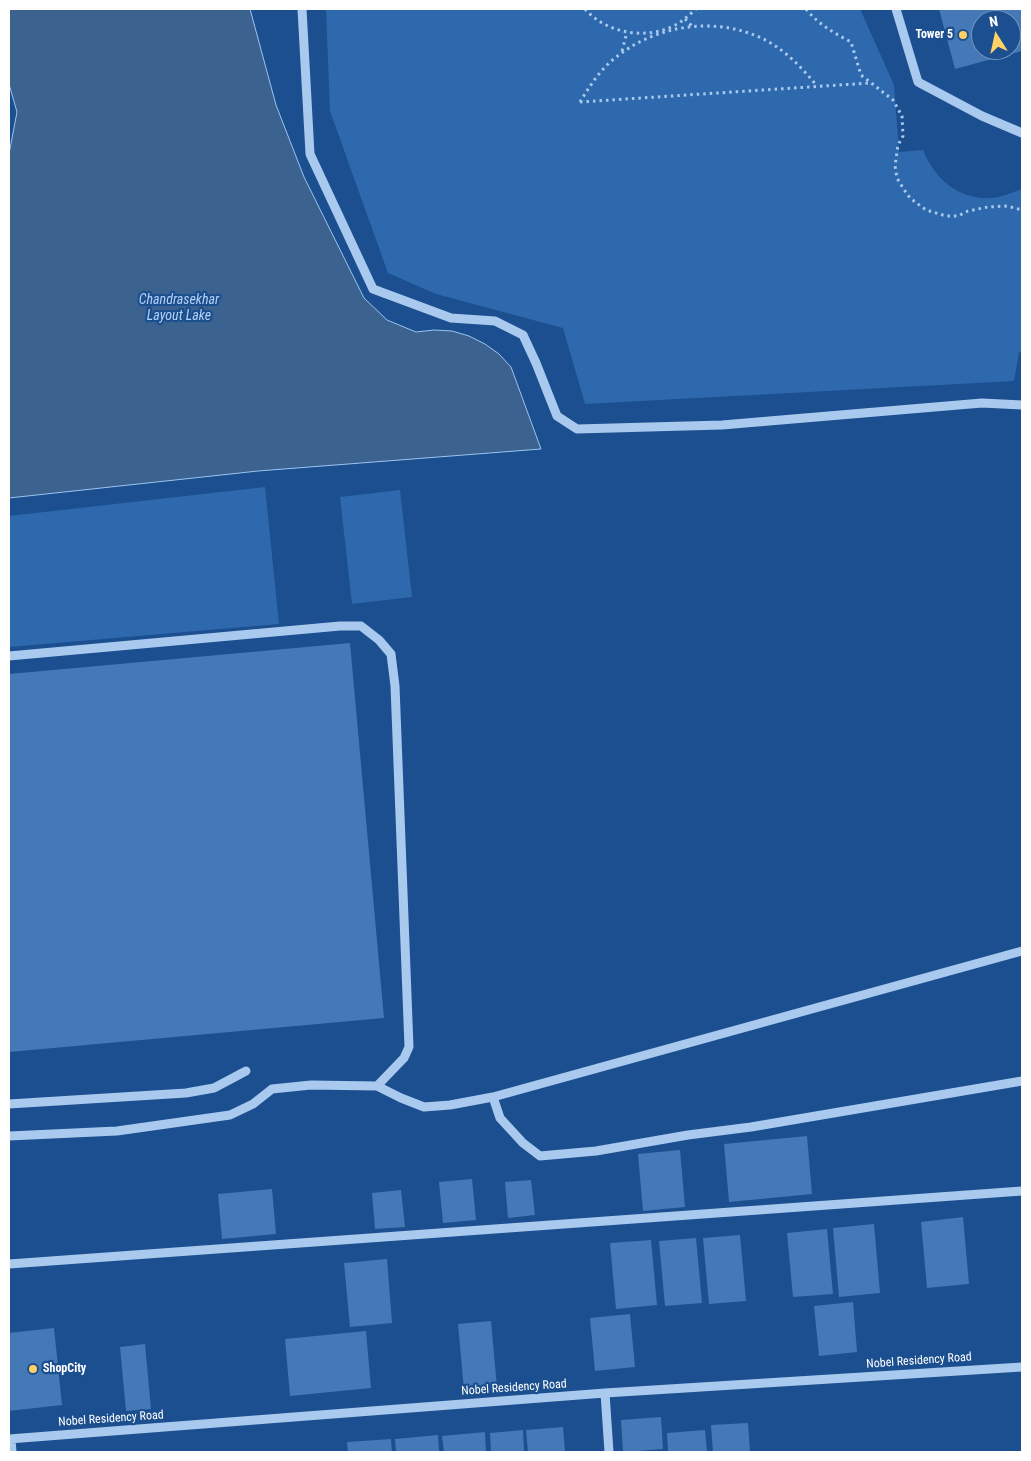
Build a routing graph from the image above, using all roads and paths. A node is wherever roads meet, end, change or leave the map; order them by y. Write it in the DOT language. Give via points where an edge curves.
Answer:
graph roads {
  1 [pos="302,9"];
  2 [pos="585,9"];
  3 [pos="696,9"];
  4 [pos="806,9"];
  5 [pos="896,9"];
  6 [pos="685,19"];
  7 [pos="693,27"];
  8 [pos="627,32"];
  9 [pos="622,52"];
  10 [pos="870,83"];
  11 [pos="817,86"];
  12 [pos="1022,133"];
  13 [pos="1022,210"];
  14 [pos="1022,405"];
  15 [pos="9,656"];
  16 [pos="1022,951"];
  17 [pos="246,1071"];
  18 [pos="1022,1082"];
  19 [pos="377,1086"];
  20 [pos="493,1096"];
  21 [pos="9,1104"];
  22 [pos="9,1136"];
  23 [pos="1022,1191"];
  24 [pos="9,1264"];
  25 [pos="1022,1367"];
  26 [pos="605,1393"];
  27 [pos="10,1439"];
  28 [pos="12,1452"];
  29 [pos="609,1452"];
  1 -- 14 [label="street" via="310,154 373,289 451,318 496,321 523,335 557,416 577,429 722,425 982,403"];
  2 -- 8 [label="path" via="604,24"];
  3 -- 6 [label="path"];
  4 -- 10 [label="path" via="818,22 851,42 861,75"];
  5 -- 12 [label="street" via="918,82"];
  6 -- 7 [label="path"];
  6 -- 8 [label="path" via="653,32"];
  7 -- 9 [label="path" via="662,32"];
  7 -- 11 [label="path" via="727,28 769,42 804,69"];
  8 -- 9 [label="path"];
  9 -- 11 [label="path" via="605,66 580,102"];
  10 -- 11 [label="path"];
  10 -- 13 [label="path" via="892,100 902,116 903,136 898,145 895,166 897,178 918,205 946,216 958,216 988,207 1008,206"];
  15 -- 19 [label="street" via="340,626 361,626 379,640 390,654 395,686 409,1047 404,1058"];
  16 -- 20 [label="street"];
  17 -- 21 [label="street" via="214,1088 186,1093"];
  18 -- 20 [label="street" via="596,1151 540,1156 500,1118"];
  19 -- 20 [label="street" via="424,1107"];
  19 -- 22 [label="street" via="311,1085 272,1089 254,1104 230,1115 117,1130"];
  23 -- 24 [label="street"];
  25 -- 26 [label="street, Nobel Residency Road"];
  26 -- 27 [label="street, Nobel Residency Road"];
  26 -- 29 [label="street"];
  27 -- 28 [label="street"];
}
